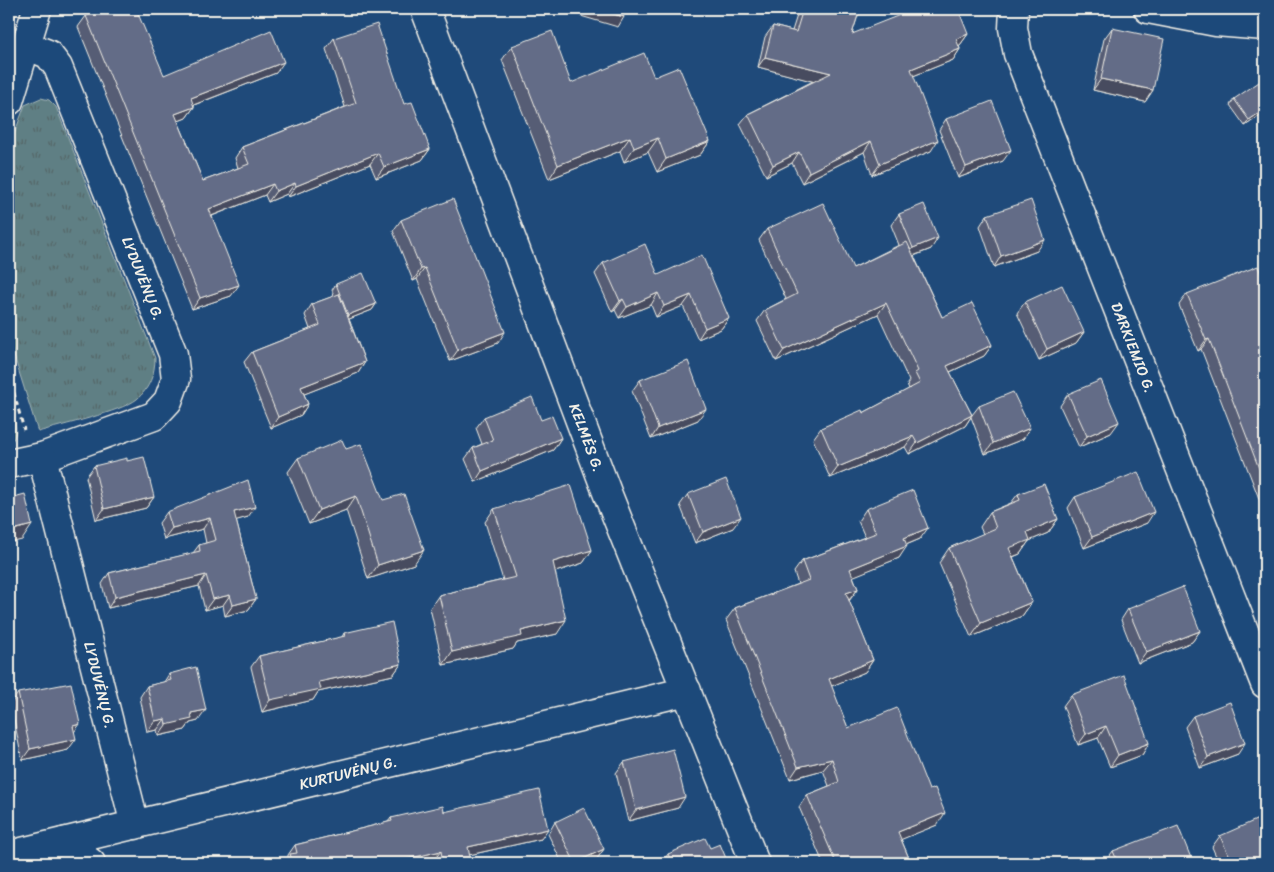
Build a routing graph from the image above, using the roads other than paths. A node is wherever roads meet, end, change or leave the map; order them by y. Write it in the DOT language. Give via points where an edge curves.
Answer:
graph roads {
  1 [pos="36,9"];
  2 [pos="424,9"];
  3 [pos="1014,9"];
  4 [pos="1148,9"];
  5 [pos="1265,26"];
  6 [pos="25,45"];
  7 [pos="9,101"];
  8 [pos="28,460"];
  9 [pos="1265,684"];
  10 [pos="687,691"];
  11 [pos="135,825"];
  12 [pos="64,842"];
  13 [pos="9,855"];
  14 [pos="91,863"];
  15 [pos="755,863"];
  1 -- 6 [label="street"];
  2 -- 10 [label="street, KELMĖS G." via="608,495"];
  3 -- 9 [label="street, DARKIEMIO G." via="1013,28 1018,54"];
  4 -- 5 [label="street" via="1216,22"];
  6 -- 7 [label="street"];
  6 -- 8 [label="street, LYDUVĖNŲ G." via="48,54 58,67 172,354 176,379 168,401 154,416"];
  8 -- 11 [label="street, LYDUVĖNŲ G."];
  10 -- 11 [label="street, KURTUVĖNŲ G."];
  10 -- 15 [label="street, KELMĖS G."];
  11 -- 12 [label="street, KURTUVĖNŲ G."];
  12 -- 13 [label="street, KURTUVĖNŲ G."];
  12 -- 14 [label="street"];
}
